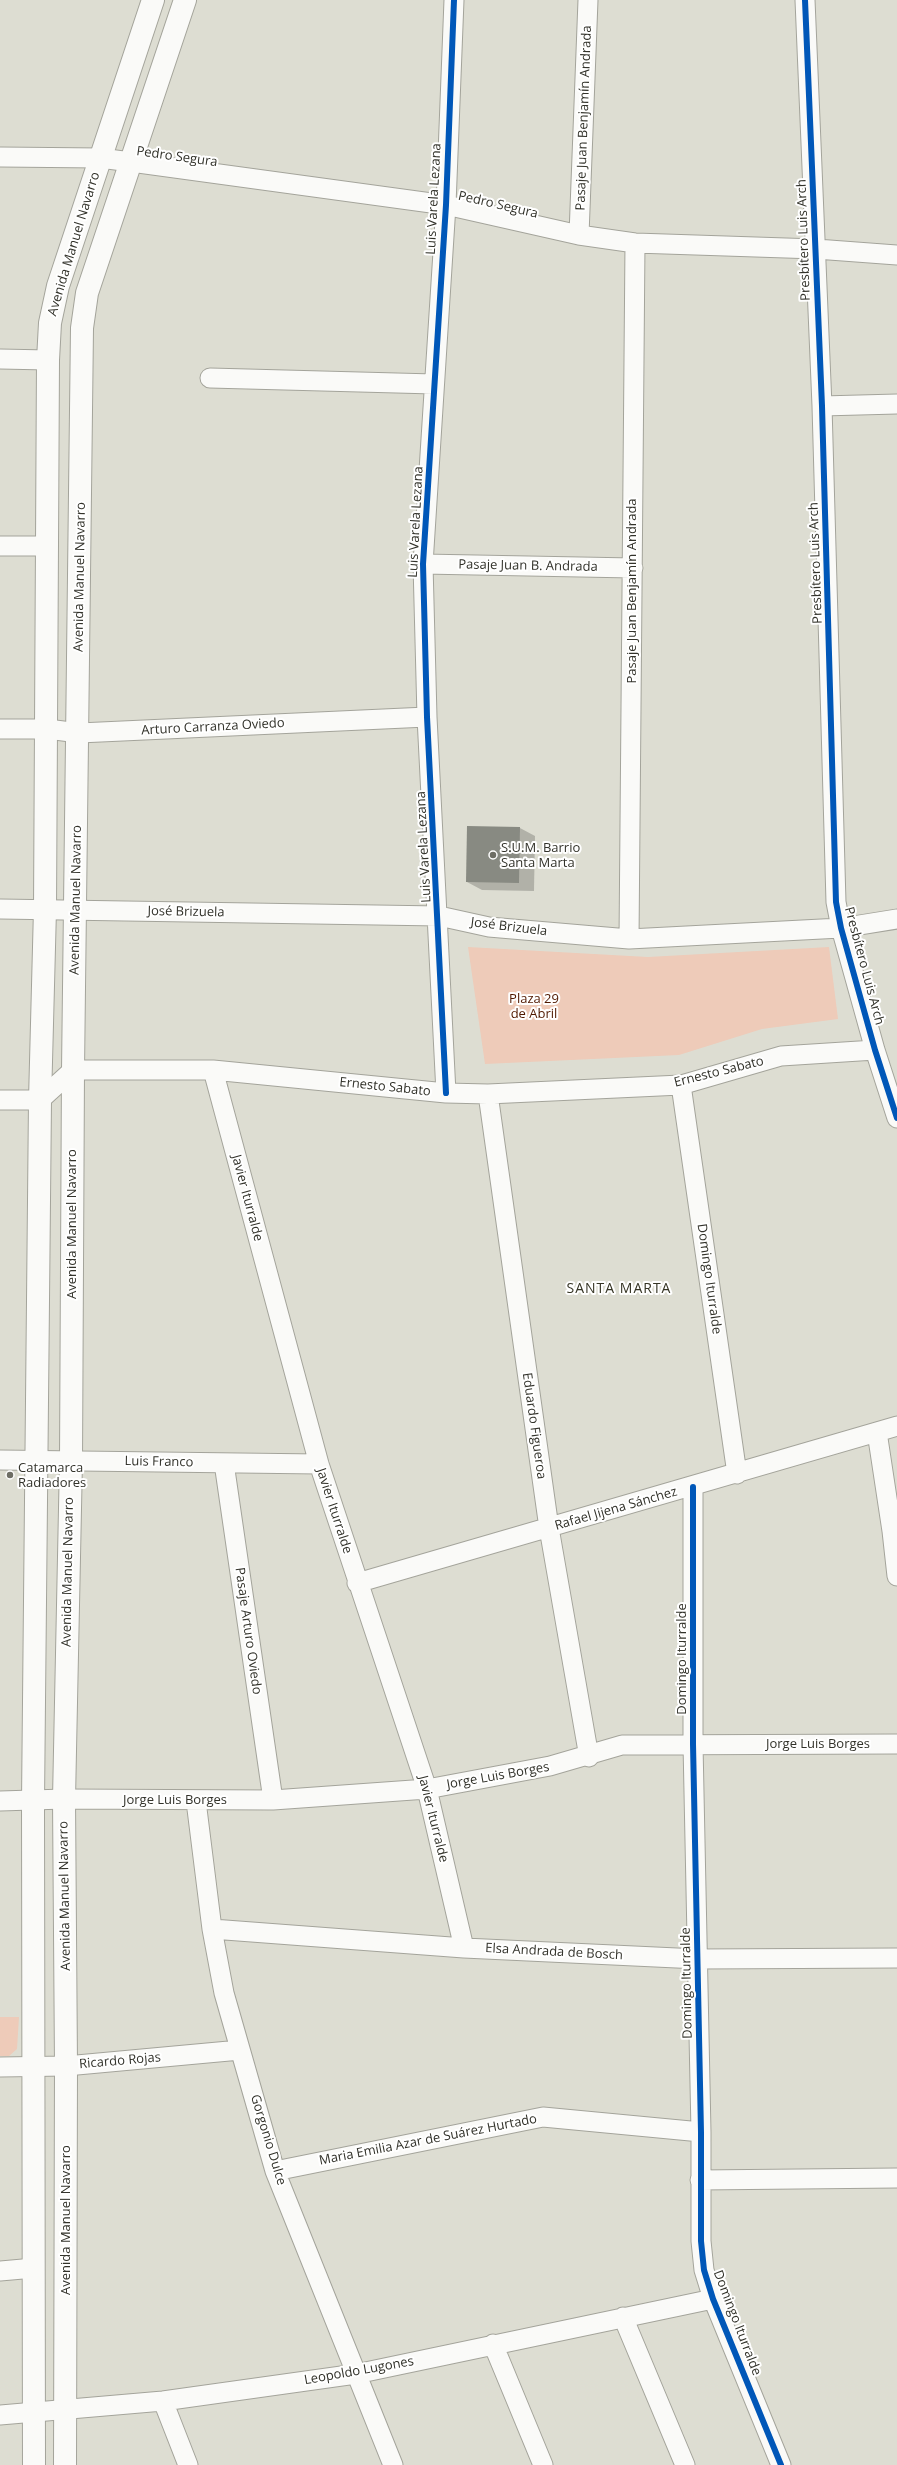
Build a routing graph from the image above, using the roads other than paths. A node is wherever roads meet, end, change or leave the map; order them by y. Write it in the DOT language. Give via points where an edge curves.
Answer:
graph roads {
  1 [pos="153,0"];
  2 [pos="185,0"];
  3 [pos="454,0"];
  4 [pos="588,0"];
  5 [pos="805,0"];
  6 [pos="0,157"];
  7 [pos="100,158"];
  8 [pos="131,162"];
  9 [pos="446,205"];
  10 [pos="579,235"];
  11 [pos="635,243"];
  12 [pos="816,249"];
  13 [pos="897,255"];
  14 [pos="0,359"];
  15 [pos="48,360"];
  16 [pos="210,378"];
  17 [pos="434,384"];
  18 [pos="897,404"];
  19 [pos="822,406"];
  20 [pos="0,546"];
  21 [pos="48,546"];
  22 [pos="423,564"];
  23 [pos="633,568"];
  24 [pos="427,717"];
  25 [pos="0,729"];
  26 [pos="47,729"];
  27 [pos="78,733"];
  28 [pos="0,909"];
  29 [pos="46,909"];
  30 [pos="77,911"];
  31 [pos="439,916"];
  32 [pos="897,918"];
  33 [pos="841,928"];
  34 [pos="629,939"];
  35 [pos="875,1050"];
  36 [pos="73,1070"];
  37 [pos="212,1070"];
  38 [pos="682,1084"];
  39 [pos="446,1093"];
  40 [pos="488,1094"];
  41 [pos="0,1100"];
  42 [pos="40,1100"];
  43 [pos="897,1118"];
  44 [pos="897,1426"];
  45 [pos="877,1432"];
  46 [pos="0,1460"];
  47 [pos="37,1460"];
  48 [pos="71,1460"];
  49 [pos="224,1463"];
  50 [pos="318,1464"];
  51 [pos="737,1474"];
  52 [pos="693,1487"];
  53 [pos="549,1528"];
  54 [pos="897,1576"];
  55 [pos="357,1583"];
  56 [pos="693,1744"];
  57 [pos="897,1744"];
  58 [pos="589,1757"];
  59 [pos="427,1789"];
  60 [pos="64,1799"];
  61 [pos="273,1800"];
  62 [pos="0,1801"];
  63 [pos="33,1801"];
  64 [pos="196,1801"];
  65 [pos="212,1929"];
  66 [pos="464,1948"];
  67 [pos="897,1958"];
  68 [pos="698,1959"];
  69 [pos="240,2050"];
  70 [pos="0,2066"];
  71 [pos="34,2066"];
  72 [pos="66,2066"];
  73 [pos="701,2132"];
  74 [pos="276,2171"];
  75 [pos="897,2178"];
  76 [pos="700,2180"];
  77 [pos="34,2268"];
  78 [pos="0,2271"];
  79 [pos="713,2299"];
  80 [pos="623,2317"];
  81 [pos="493,2344"];
  82 [pos="356,2374"];
  83 [pos="163,2401"];
  84 [pos="65,2410"];
  85 [pos="34,2412"];
  86 [pos="0,2415"];
  87 [pos="34,2465"];
  88 [pos="65,2465"];
  89 [pos="188,2465"];
  90 [pos="393,2465"];
  91 [pos="543,2465"];
  92 [pos="685,2465"];
  93 [pos="781,2465"];
  1 -- 7 [label="main road, Avenida Manuel Navarro"];
  2 -- 8 [label="main road, Avenida Manuel Navarro"];
  3 -- 9 [label="street, Luis Varela Lezana"];
  4 -- 10 [label="street, Pasaje Juan Benjamín Andrada"];
  5 -- 12 [label="street, Presbítero Luis Arch"];
  6 -- 7 [label="street, Pedro Segura"];
  7 -- 8 [label="street, Pedro Segura"];
  7 -- 15 [label="main road, Avenida Manuel Navarro" via="54,304"];
  8 -- 9 [label="street, Pedro Segura"];
  8 -- 27 [label="main road, Avenida Manuel Navarro" via="87,293 82,328"];
  9 -- 10 [label="street, Pedro Segura"];
  9 -- 17 [label="street, Luis Varela Lezana"];
  10 -- 11 [label="street, Pedro Segura"];
  11 -- 12 [label="street, Pedro Segura"];
  11 -- 23 [label="street, Pasaje Juan Benjamín Andrada"];
  12 -- 13 [label="street, Pedro Segura"];
  12 -- 19 [label="street, Presbítero Luis Arch"];
  14 -- 15 [label="street"];
  15 -- 21 [label="main road, Avenida Manuel Navarro"];
  16 -- 17 [label="street"];
  17 -- 22 [label="street, Luis Varela Lezana"];
  18 -- 19 [label="street"];
  19 -- 33 [label="street, Presbítero Luis Arch" via="836,902"];
  20 -- 21 [label="street"];
  21 -- 26 [label="main road, Avenida Manuel Navarro"];
  22 -- 23 [label="street, Pasaje Juan B. Andrada"];
  22 -- 24 [label="street, Luis Varela Lezana"];
  23 -- 34 [label="street, Pasaje Juan Benjamín Andrada"];
  24 -- 27 [label="street, Arturo Carranza Oviedo"];
  24 -- 31 [label="street, Luis Varela Lezana"];
  25 -- 26 [label="street, Arturo Carranza Oviedo"];
  26 -- 27 [label="street, Arturo Carranza Oviedo"];
  26 -- 29 [label="main road, Avenida Manuel Navarro"];
  27 -- 30 [label="main road, Avenida Manuel Navarro"];
  28 -- 29 [label="street, José Brizuela"];
  29 -- 30 [label="street, José Brizuela"];
  29 -- 42 [label="main road, Avenida Manuel Navarro"];
  30 -- 31 [label="street, José Brizuela"];
  30 -- 36 [label="main road, Avenida Manuel Navarro"];
  31 -- 34 [label="street, José Brizuela" via="489,928"];
  31 -- 39 [label="street, Luis Varela Lezana"];
  32 -- 33 [label="street, José Brizuela"];
  33 -- 34 [label="street, José Brizuela"];
  33 -- 35 [label="street, Presbítero Luis Arch"];
  35 -- 38 [label="street, Ernesto Sabato" via="781,1056"];
  35 -- 43 [label="street, Presbítero Luis Arch"];
  36 -- 37 [label="street, Ernesto Sabato"];
  36 -- 42 [label="street"];
  36 -- 48 [label="main road, Avenida Manuel Navarro"];
  37 -- 39 [label="street, Ernesto Sabato"];
  37 -- 50 [label="street, Javier Iturralde"];
  38 -- 40 [label="street, Ernesto Sabato"];
  38 -- 51 [label="street, Domingo Iturralde"];
  39 -- 40 [label="street, Ernesto Sabato"];
  40 -- 53 [label="street, Eduardo Figueroa"];
  41 -- 42 [label="street"];
  42 -- 47 [label="main road, Avenida Manuel Navarro"];
  44 -- 45 [label="street, Rafael Jijena Sánchez"];
  45 -- 51 [label="street, Rafael Jijena Sánchez"];
  45 -- 54 [label="street"];
  46 -- 47 [label="street, Luis Franco"];
  47 -- 48 [label="street, Luis Franco"];
  47 -- 63 [label="main road, Avenida Manuel Navarro"];
  48 -- 49 [label="street, Luis Franco"];
  48 -- 60 [label="main road, Avenida Manuel Navarro"];
  49 -- 50 [label="street, Luis Franco"];
  49 -- 61 [label="street, Pasaje Arturo Oviedo"];
  50 -- 55 [label="street, Javier Iturralde"];
  51 -- 52 [label="street, Rafael Jijena Sánchez"];
  52 -- 53 [label="street, Rafael Jijena Sánchez"];
  52 -- 56 [label="street, Domingo Iturralde"];
  53 -- 55 [label="street, Rafael Jijena Sánchez"];
  53 -- 58 [label="street, Eduardo Figueroa"];
  55 -- 59 [label="street, Javier Iturralde"];
  56 -- 57 [label="street, Jorge Luis Borges"];
  56 -- 58 [label="street, Jorge Luis Borges" via="622,1746"];
  56 -- 68 [label="street, Domingo Iturralde"];
  58 -- 59 [label="street, Jorge Luis Borges"];
  59 -- 61 [label="street, Jorge Luis Borges"];
  59 -- 66 [label="street, Javier Iturralde"];
  60 -- 63 [label="street, Jorge Luis Borges"];
  60 -- 64 [label="street, Jorge Luis Borges"];
  60 -- 72 [label="main road, Avenida Manuel Navarro"];
  61 -- 64 [label="street, Jorge Luis Borges"];
  62 -- 63 [label="street, Jorge Luis Borges"];
  63 -- 71 [label="main road, Avenida Manuel Navarro"];
  64 -- 65 [label="street, Gorgonio Dulce"];
  65 -- 66 [label="street, Elsa Andrada de Bosch"];
  65 -- 69 [label="street, Gorgonio Dulce" via="224,1993"];
  66 -- 68 [label="street, Elsa Andrada de Bosch"];
  67 -- 68 [label="street, Elsa Andrada de Bosch"];
  68 -- 73 [label="street, Domingo Iturralde"];
  69 -- 72 [label="street, Ricardo Rojas"];
  69 -- 74 [label="street, Gorgonio Dulce"];
  70 -- 71 [label="street, Ricardo Rojas"];
  71 -- 72 [label="street, Ricardo Rojas"];
  71 -- 77 [label="main road, Avenida Manuel Navarro"];
  72 -- 84 [label="main road, Avenida Manuel Navarro"];
  73 -- 74 [label="street, Maria Emilia Azar de Suárez Hurtado" via="543,2117"];
  73 -- 76 [label="street, Domingo Iturralde"];
  74 -- 82 [label="street, Gorgonio Dulce"];
  75 -- 76 [label="street"];
  76 -- 79 [label="street, Domingo Iturralde" via="700,2241 704,2270"];
  77 -- 78 [label="street"];
  77 -- 85 [label="main road, Avenida Manuel Navarro"];
  79 -- 80 [label="street, Leopoldo Lugones"];
  79 -- 93 [label="street, Domingo Iturralde"];
  80 -- 81 [label="street, Leopoldo Lugones"];
  80 -- 92 [label="street"];
  81 -- 82 [label="street, Leopoldo Lugones"];
  81 -- 91 [label="street"];
  82 -- 83 [label="street, Leopoldo Lugones"];
  82 -- 90 [label="street, Gorgonio Dulce"];
  83 -- 84 [label="street, Leopoldo Lugones"];
  83 -- 89 [label="street"];
  84 -- 85 [label="street, Leopoldo Lugones"];
  84 -- 88 [label="main road, Avenida Manuel Navarro"];
  85 -- 86 [label="street, Leopoldo Lugones"];
  85 -- 87 [label="main road, Avenida Manuel Navarro"];
}
